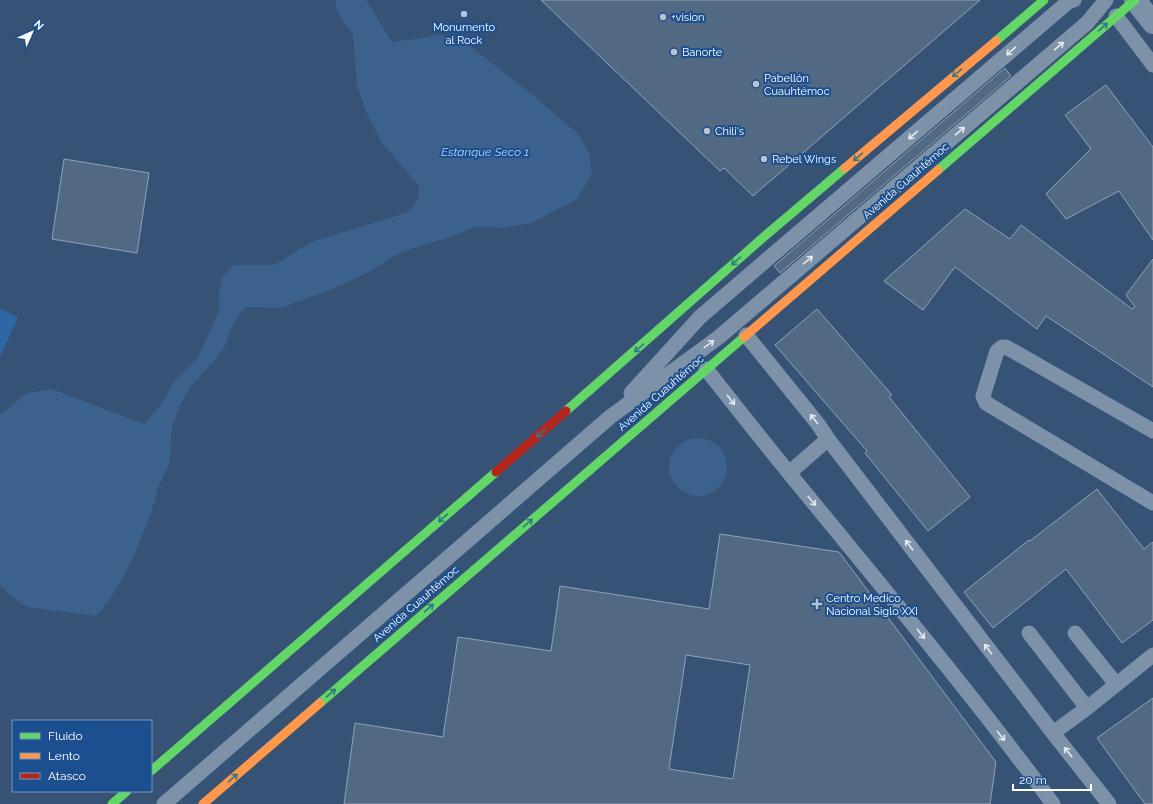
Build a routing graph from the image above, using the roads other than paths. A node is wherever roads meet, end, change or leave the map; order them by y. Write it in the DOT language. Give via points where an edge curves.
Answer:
graph roads {
  1 [pos="1044,0"];
  2 [pos="1074,0"];
  3 [pos="1106,0"];
  4 [pos="1135,0"];
  5 [pos="1116,16"];
  6 [pos="1153,23"];
  7 [pos="1153,65"];
  8 [pos="746,335"];
  9 [pos="706,369"];
  10 [pos="610,417"];
  11 [pos="1153,431"];
  12 [pos="828,439"];
  13 [pos="788,473"];
  14 [pos="1153,503"];
  15 [pos="1029,633"];
  16 [pos="1075,633"];
  17 [pos="1153,655"];
  18 [pos="1116,684"];
  19 [pos="1087,708"];
  20 [pos="1053,733"];
  21 [pos="152,769"];
  22 [pos="126,792"];
  23 [pos="112,804"];
  24 [pos="164,804"];
  25 [pos="203,804"];
  26 [pos="1052,804"];
  27 [pos="1110,804"];
  1 -- 21 [label="main road, one-way" via="766,236"];
  2 -- 10 [label="lane, one-way" via="1068,2 700,317"];
  10 -- 3 [label="lane, one-way" via="719,337 1087,23"];
  4 -- 5 [label="main road, Avenida Cuauhtémoc"];
  4 -- 6 [label="street"];
  5 -- 7 [label="lane"];
  8 -- 5 [label="main road, Avenida Cuauhtémoc, one-way"];
  8 -- 9 [label="main road, Avenida Cuauhtémoc"];
  12 -- 8 [label="lane, one-way"];
  9 -- 13 [label="lane, one-way"];
  25 -- 9 [label="main road, Avenida Cuauhtémoc, one-way"];
  10 -- 24 [label="lane"];
  11 -- 14 [label="lane" via="1006,347 997,351 983,396 986,402"];
  12 -- 13 [label="lane"];
  20 -- 12 [label="lane, one-way"];
  13 -- 26 [label="lane, one-way" via="884,587 1022,761"];
  15 -- 19 [label="lane"];
  16 -- 18 [label="lane"];
  17 -- 18 [label="lane"];
  18 -- 19 [label="lane"];
  19 -- 20 [label="lane"];
  27 -- 20 [label="lane, one-way"];
  22 -- 23 [label="main road"];
}
